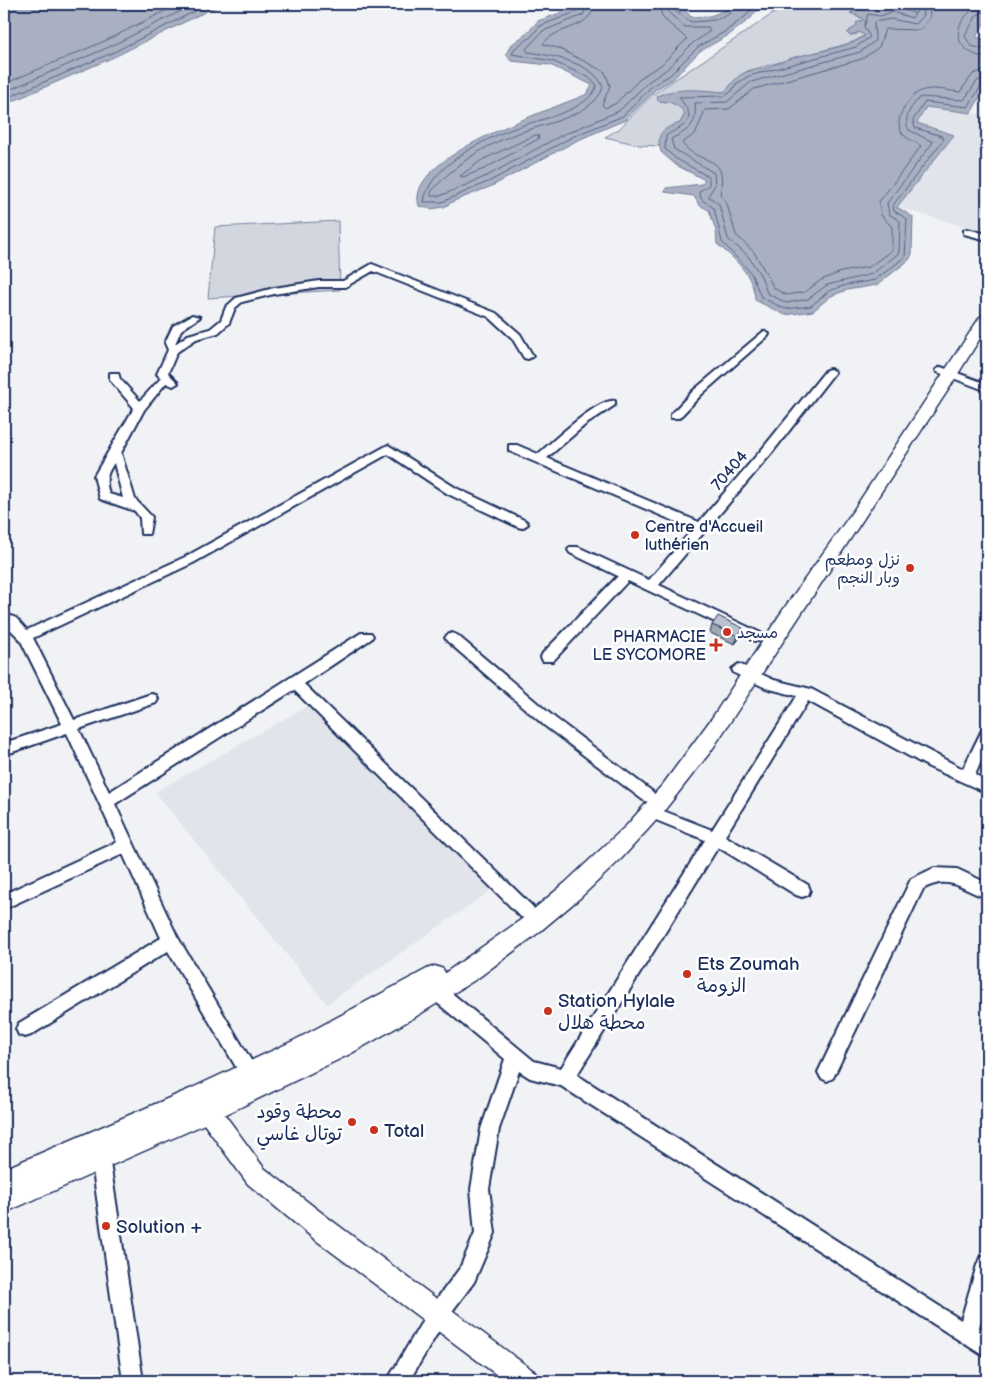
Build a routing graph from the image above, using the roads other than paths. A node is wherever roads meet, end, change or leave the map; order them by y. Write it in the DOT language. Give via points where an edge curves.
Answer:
graph roads {
  1 [pos="968,232"];
  2 [pos="987,238"];
  3 [pos="987,301"];
  4 [pos="195,317"];
  5 [pos="987,317"];
  6 [pos="764,334"];
  7 [pos="173,350"];
  8 [pos="528,356"];
  9 [pos="830,372"];
  10 [pos="946,372"];
  11 [pos="114,376"];
  12 [pos="167,382"];
  13 [pos="987,388"];
  14 [pos="611,403"];
  15 [pos="141,406"];
  16 [pos="675,416"];
  17 [pos="512,448"];
  18 [pos="116,452"];
  19 [pos="540,458"];
  20 [pos="134,506"];
  21 [pos="522,524"];
  22 [pos="700,528"];
  23 [pos="145,531"];
  24 [pos="574,550"];
  25 [pos="626,575"];
  26 [pos="650,587"];
  27 [pos="4,618"];
  28 [pos="25,636"];
  29 [pos="366,636"];
  30 [pos="452,638"];
  31 [pos="760,638"];
  32 [pos="548,656"];
  33 [pos="745,672"];
  34 [pos="295,683"];
  35 [pos="806,693"];
  36 [pos="151,700"];
  37 [pos="70,726"];
  38 [pos="987,734"];
  39 [pos="4,749"];
  40 [pos="966,778"];
  41 [pos="987,787"];
  42 [pos="106,802"];
  43 [pos="649,804"];
  44 [pos="714,837"];
  45 [pos="126,845"];
  46 [pos="802,890"];
  47 [pos="987,891"];
  48 [pos="4,902"];
  49 [pos="527,912"];
  50 [pos="171,940"];
  51 [pos="432,986"];
  52 [pos="24,1029"];
  53 [pos="515,1056"];
  54 [pos="827,1072"];
  55 [pos="250,1073"];
  56 [pos="565,1078"];
  57 [pos="204,1105"];
  58 [pos="100,1156"];
  59 [pos="4,1182"];
  60 [pos="4,1200"];
  61 [pos="987,1265"];
  62 [pos="436,1315"];
  63 [pos="967,1335"];
  64 [pos="987,1348"];
  65 [pos="133,1381"];
  66 [pos="397,1381"];
  67 [pos="526,1381"];
  1 -- 2 [label="street"];
  3 -- 10 [label="main road"];
  4 -- 7 [label="street" via="177,328 170,343"];
  5 -- 10 [label="main road"];
  6 -- 16 [label="street"];
  7 -- 8 [label="street" via="192,337 214,331 239,300 319,284 346,284 372,267 442,296 481,307 497,316 527,350"];
  7 -- 12 [label="street" via="162,374"];
  9 -- 22 [label="street, 70404"];
  10 -- 13 [label="street"];
  10 -- 31 [label="main road"];
  10 -- 33 [label="main road"];
  11 -- 15 [label="street"];
  12 -- 15 [label="street"];
  14 -- 19 [label="street" via="581,423"];
  15 -- 18 [label="street"];
  17 -- 19 [label="street"];
  18 -- 20 [label="street" via="123,465 126,497"];
  18 -- 20 [label="street" via="100,476 104,496"];
  19 -- 22 [label="street"];
  20 -- 23 [label="street" via="146,517"];
  21 -- 28 [label="street" via="452,491 388,449 189,560"];
  22 -- 26 [label="street, 70404"];
  24 -- 25 [label="street"];
  25 -- 26 [label="street"];
  25 -- 32 [label="street"];
  26 -- 31 [label="street"];
  27 -- 28 [label="street"];
  28 -- 37 [label="street"];
  29 -- 34 [label="street"];
  30 -- 43 [label="street"];
  31 -- 33 [label="main road"];
  33 -- 35 [label="street" via="771,684"];
  33 -- 43 [label="main road" via="691,764"];
  34 -- 42 [label="street"];
  34 -- 49 [label="street"];
  35 -- 40 [label="street"];
  35 -- 44 [label="street"];
  36 -- 37 [label="street"];
  37 -- 39 [label="street"];
  37 -- 42 [label="street"];
  38 -- 40 [label="street"];
  40 -- 41 [label="street"];
  42 -- 45 [label="street"];
  43 -- 44 [label="street"];
  43 -- 49 [label="main road"];
  43 -- 51 [label="main road" via="605,859 530,926"];
  44 -- 46 [label="street"];
  44 -- 56 [label="street"];
  45 -- 48 [label="street"];
  45 -- 50 [label="street"];
  47 -- 54 [label="street" via="956,876 934,875 917,884"];
  49 -- 51 [label="main road"];
  50 -- 52 [label="street"];
  50 -- 55 [label="street"];
  51 -- 53 [label="street"];
  51 -- 55 [label="main road"];
  51 -- 57 [label="main road" via="389,1020"];
  53 -- 56 [label="street" via="530,1069"];
  53 -- 62 [label="street" via="490,1128 480,1188 485,1233 467,1275"];
  55 -- 57 [label="main road"];
  56 -- 63 [label="street"];
  57 -- 58 [label="main road"];
  57 -- 59 [label="main road"];
  57 -- 62 [label="street" via="256,1176"];
  58 -- 60 [label="main road"];
  58 -- 65 [label="street"];
  61 -- 63 [label="street"];
  62 -- 66 [label="street"];
  62 -- 67 [label="street"];
  63 -- 64 [label="street"];
}
